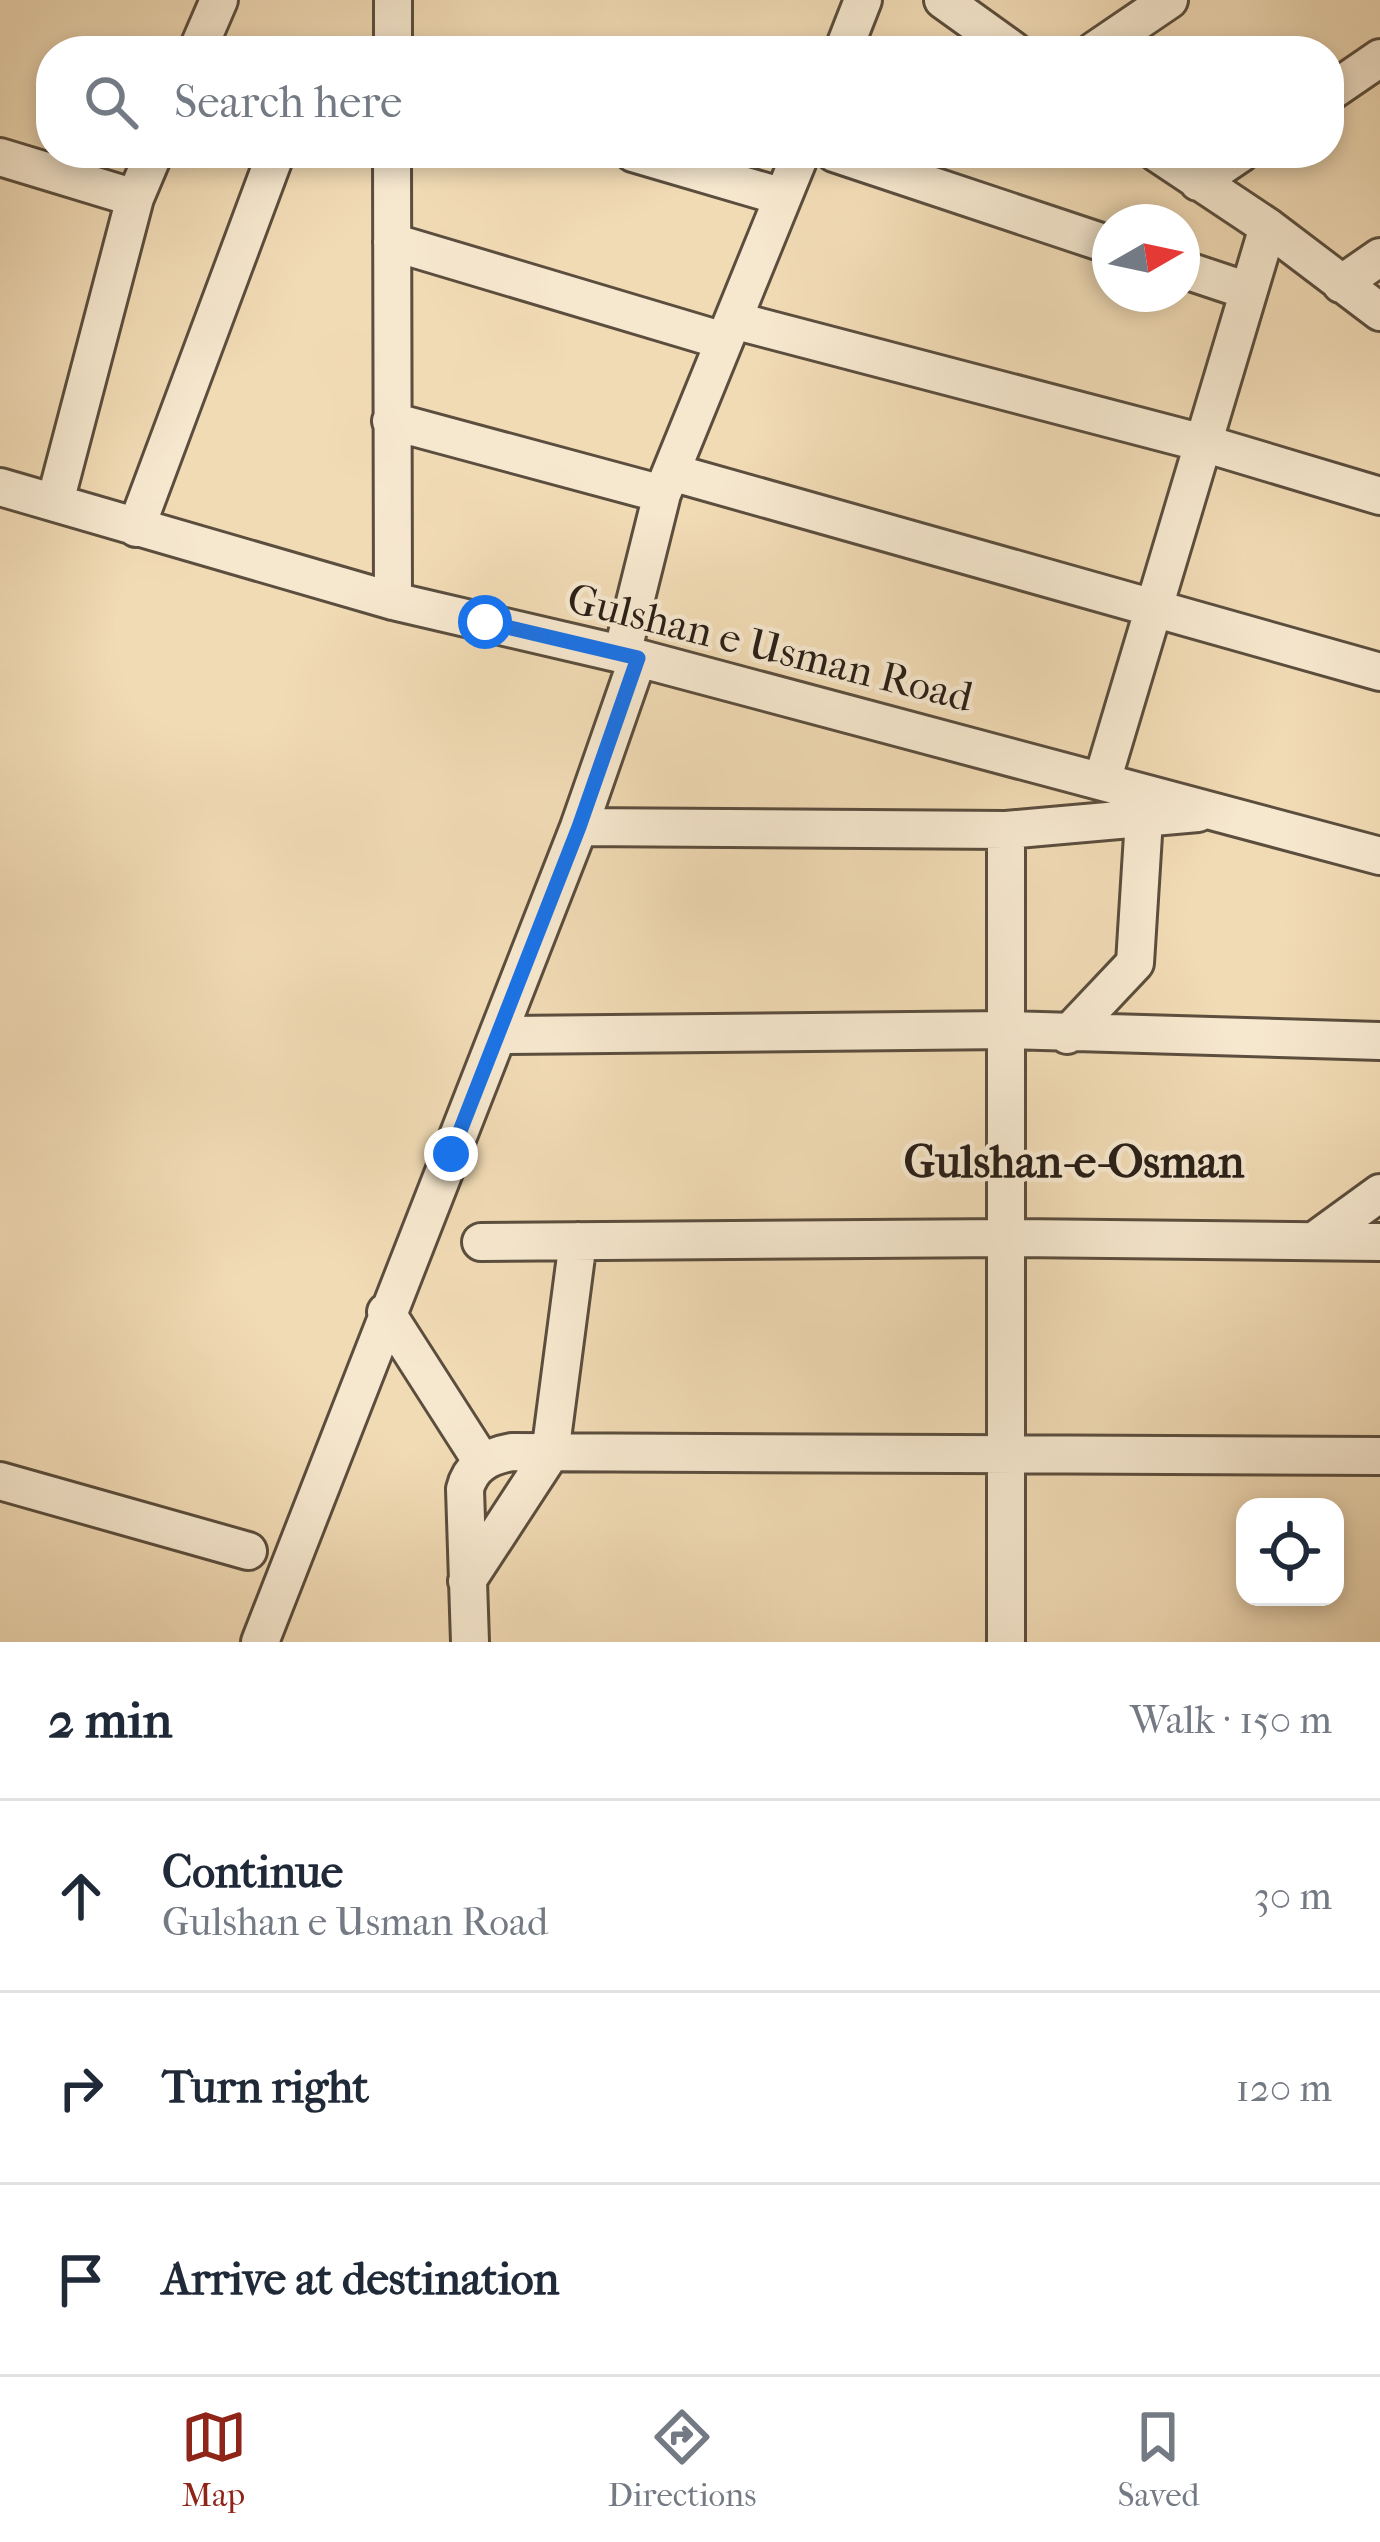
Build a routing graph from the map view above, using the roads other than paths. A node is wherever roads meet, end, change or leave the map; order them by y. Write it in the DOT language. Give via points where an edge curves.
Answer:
graph roads {
  1 [pos="219,0"];
  2 [pos="394,0"];
  3 [pos="863,0"];
  4 [pos="943,0"];
  5 [pos="1169,0"];
  6 [pos="203,36"];
  7 [pos="393,36"];
  8 [pos="848,36"];
  9 [pos="993,36"];
  10 [pos="1116,36"];
  11 [pos="1380,58"];
  12 [pos="1344,83"];
  13 [pos="0,157"];
  14 [pos="36,168"];
  15 [pos="36,168"];
  16 [pos="148,168"];
  17 [pos="270,168"];
  18 [pos="392,168"];
  19 [pos="686,168"];
  20 [pos="795,168"];
  21 [pos="879,168"];
  22 [pos="1178,168"];
  23 [pos="1219,168"];
  24 [pos="1198,182"];
  25 [pos="783,196"];
  26 [pos="135,198"];
  27 [pos="1268,226"];
  28 [pos="1092,239"];
  29 [pos="392,242"];
  30 [pos="1380,257"];
  31 [pos="1200,275"];
  32 [pos="1341,284"];
  33 [pos="1248,291"];
  34 [pos="1380,312"];
  35 [pos="729,331"];
  36 [pos="391,421"];
  37 [pos="1203,443"];
  38 [pos="666,483"];
  39 [pos="0,488"];
  40 [pos="1380,496"];
  41 [pos="55,502"];
  42 [pos="136,527"];
  43 [pos="393,602"];
  44 [pos="1154,606"];
  45 [pos="630,656"];
  46 [pos="1380,672"];
  47 [pos="1102,781"];
  48 [pos="1219,811"];
  49 [pos="1144,819"];
  50 [pos="579,827"];
  51 [pos="1006,830"];
  52 [pos="1380,856"];
  53 [pos="1009,1030"];
  54 [pos="499,1035"];
  55 [pos="1067,1035"];
  56 [pos="1380,1041"];
  57 [pos="1380,1193"];
  58 [pos="1008,1238"];
  59 [pos="578,1241"];
  60 [pos="1314,1241"];
  61 [pos="481,1242"];
  62 [pos="1380,1242"];
  63 [pos="386,1312"];
  64 [pos="550,1454"];
  65 [pos="1006,1454"];
  66 [pos="1380,1456"];
  67 [pos="482,1462"];
  68 [pos="0,1481"];
  69 [pos="248,1551"];
  70 [pos="467,1581"];
  71 [pos="260,1642"];
  72 [pos="470,1642"];
  73 [pos="1006,1642"];
  1 -- 6 [label="street"];
  2 -- 7 [label="street"];
  3 -- 8 [label="street"];
  4 -- 9 [label="street"];
  5 -- 10 [label="street"];
  11 -- 12 [label="street"];
  13 -- 15 [label="street"];
  14 -- 26 [label="street"];
  16 -- 26 [label="street"];
  17 -- 42 [label="street"];
  18 -- 29 [label="street"];
  19 -- 25 [label="street"];
  20 -- 25 [label="street"];
  21 -- 28 [label="street"];
  22 -- 24 [label="street"];
  23 -- 24 [label="street"];
  24 -- 27 [label="street"];
  25 -- 35 [label="street"];
  26 -- 41 [label="street"];
  27 -- 32 [label="street"];
  27 -- 33 [label="street"];
  29 -- 35 [label="street"];
  29 -- 36 [label="street"];
  30 -- 32 [label="street"];
  31 -- 33 [label="street"];
  32 -- 34 [label="street"];
  33 -- 37 [label="street"];
  35 -- 37 [label="street"];
  35 -- 38 [label="street"];
  36 -- 38 [label="street"];
  36 -- 43 [label="street"];
  37 -- 40 [label="street"];
  37 -- 44 [label="street"];
  38 -- 44 [label="street"];
  38 -- 45 [label="street"];
  39 -- 41 [label="street, Gulshan e Usman Road"];
  41 -- 42 [label="street, Gulshan e Usman Road"];
  42 -- 43 [label="street, Gulshan e Usman Road"];
  43 -- 45 [label="street, Gulshan e Usman Road"];
  44 -- 46 [label="street"];
  44 -- 47 [label="street"];
  45 -- 47 [label="street, Gulshan e Usman Road"];
  45 -- 50 [label="street"];
  47 -- 48 [label="street, Gulshan e Usman Road"];
  48 -- 49 [label="street"];
  48 -- 52 [label="street, Gulshan e Usman Road"];
  49 -- 51 [label="street"];
  49 -- 55 [label="street" via="1135,963"];
  50 -- 51 [label="street"];
  50 -- 54 [label="street"];
  51 -- 53 [label="street"];
  53 -- 54 [label="street"];
  53 -- 55 [label="street"];
  53 -- 58 [label="street"];
  54 -- 63 [label="street"];
  55 -- 56 [label="street"];
  57 -- 60 [label="street"];
  58 -- 59 [label="street"];
  58 -- 60 [label="street"];
  58 -- 65 [label="street"];
  59 -- 61 [label="street"];
  59 -- 64 [label="street"];
  60 -- 62 [label="street"];
  63 -- 67 [label="street"];
  63 -- 71 [label="street"];
  64 -- 65 [label="street"];
  64 -- 67 [label="street" via="512,1451"];
  64 -- 70 [label="street"];
  65 -- 66 [label="street"];
  65 -- 73 [label="street"];
  67 -- 70 [label="street" via="465,1489"];
  68 -- 69 [label="street"];
  70 -- 72 [label="street"];
}
